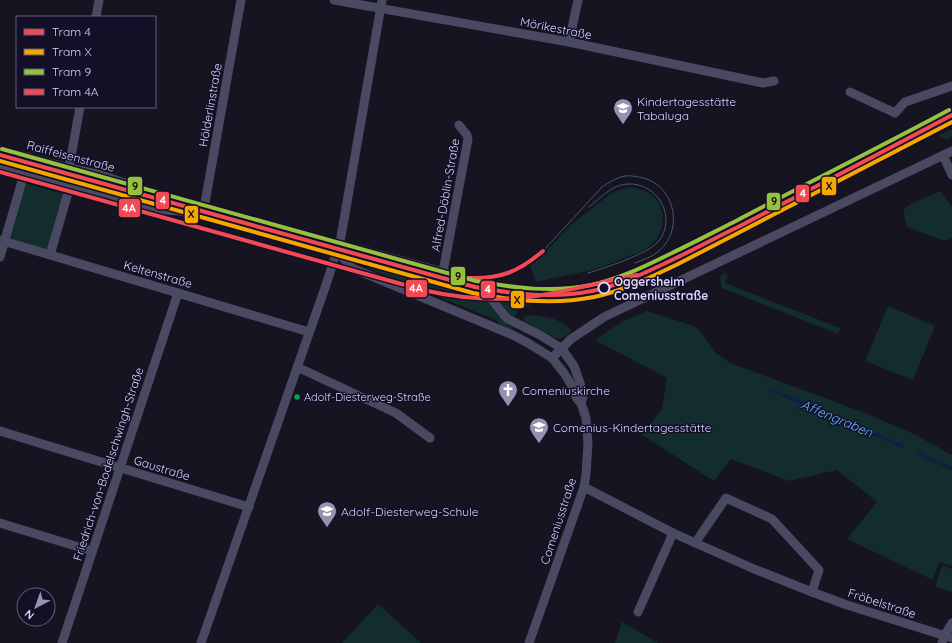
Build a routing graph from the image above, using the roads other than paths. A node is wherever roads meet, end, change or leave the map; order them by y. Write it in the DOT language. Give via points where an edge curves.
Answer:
graph roads {
  1 [pos="98,0"];
  2 [pos="241,0"];
  3 [pos="334,0"];
  4 [pos="578,0"];
  5 [pos="381,4"];
  6 [pos="96,16"];
  7 [pos="569,42"];
  8 [pos="774,81"];
  9 [pos="952,86"];
  10 [pos="850,92"];
  11 [pos="80,108"];
  12 [pos="459,125"];
  13 [pos="0,150"];
  14 [pos="952,151"];
  15 [pos="943,155"];
  16 [pos="29,157"];
  17 [pos="0,166"];
  18 [pos="70,168"];
  19 [pos="24,173"];
  20 [pos="952,175"];
  21 [pos="70,186"];
  22 [pos="203,214"];
  23 [pos="2,241"];
  24 [pos="337,251"];
  25 [pos="50,255"];
  26 [pos="0,257"];
  27 [pos="443,272"];
  28 [pos="178,293"];
  29 [pos="309,332"];
  30 [pos="561,348"];
  31 [pos="552,358"];
  32 [pos="297,367"];
  33 [pos="581,403"];
  34 [pos="0,431"];
  35 [pos="430,438"];
  36 [pos="120,467"];
  37 [pos="584,487"];
  38 [pos="249,507"];
  39 [pos="0,523"];
  40 [pos="673,533"];
  41 [pos="696,543"];
  42 [pos="92,551"];
  43 [pos="812,592"];
  44 [pos="638,612"];
  45 [pos="952,623"];
  46 [pos="946,639"];
  47 [pos="62,643"];
  48 [pos="201,643"];
  49 [pos="529,643"];
  1 -- 6 [label="street"];
  2 -- 22 [label="street, Hölderlinstraße"];
  3 -- 5 [label="street, Mörikestraße"];
  4 -- 7 [label="street"];
  5 -- 7 [label="street, Mörikestraße"];
  5 -- 24 [label="street"];
  7 -- 8 [label="street, Mörikestraße" via="763,83"];
  9 -- 10 [label="street" via="905,102 895,113"];
  11 -- 18 [label="street"];
  12 -- 27 [label="street, Alfred-Döblin-Straße" via="468,139"];
  13 -- 16 [label="street, Raiffeisenstraße"];
  14 -- 15 [label="street"];
  15 -- 20 [label="street"];
  15 -- 30 [label="street" via="604,317"];
  16 -- 18 [label="street, Raiffeisenstraße"];
  16 -- 19 [label="street"];
  17 -- 19 [label="street, Raiffeisenstraße"];
  18 -- 21 [label="street"];
  18 -- 22 [label="street, Raiffeisenstraße" via="101,175 169,198"];
  19 -- 21 [label="street, Raiffeisenstraße"];
  19 -- 23 [label="street"];
  21 -- 22 [label="street, Raiffeisenstraße" via="166,210"];
  21 -- 25 [label="street"];
  22 -- 24 [label="street, Raiffeisenstraße"];
  23 -- 25 [label="street, Keltenstraße"];
  23 -- 26 [label="street"];
  24 -- 27 [label="street, Raiffeisenstraße" via="358,249"];
  24 -- 29 [label="street"];
  24 -- 31 [label="street, Comeniusstraße" via="352,268 513,335"];
  25 -- 28 [label="street, Keltenstraße"];
  27 -- 30 [label="street, Raiffeisenstraße" via="482,288 508,319"];
  28 -- 29 [label="street, Keltenstraße"];
  28 -- 36 [label="street, Friedrich-von-Bodelschwingh-Straße"];
  29 -- 32 [label="street"];
  30 -- 31 [label="street"];
  30 -- 33 [label="street, Comeniusstraße" via="574,366 583,397"];
  31 -- 33 [label="street, Comeniusstraße" via="564,372"];
  32 -- 35 [label="street" via="396,412"];
  32 -- 38 [label="street"];
  33 -- 37 [label="street, Comeniusstraße" via="586,418 588,443"];
  34 -- 36 [label="street, Gaustraße"];
  36 -- 38 [label="street, Gaustraße"];
  36 -- 42 [label="street, Friedrich-von-Bodelschwingh-Straße"];
  37 -- 40 [label="street, Fröbelstraße"];
  37 -- 49 [label="street, Comeniusstraße"];
  38 -- 48 [label="street"];
  39 -- 42 [label="street"];
  40 -- 41 [label="street, Fröbelstraße"];
  40 -- 44 [label="street"];
  41 -- 43 [label="street, Fröbelstraße"];
  41 -- 43 [label="street" via="726,498 772,519 814,564 819,570"];
  42 -- 47 [label="street, Friedrich-von-Bodelschwingh-Straße"];
  43 -- 46 [label="street, Fröbelstraße"];
  45 -- 46 [label="street, Fröbelstraße"];
}
